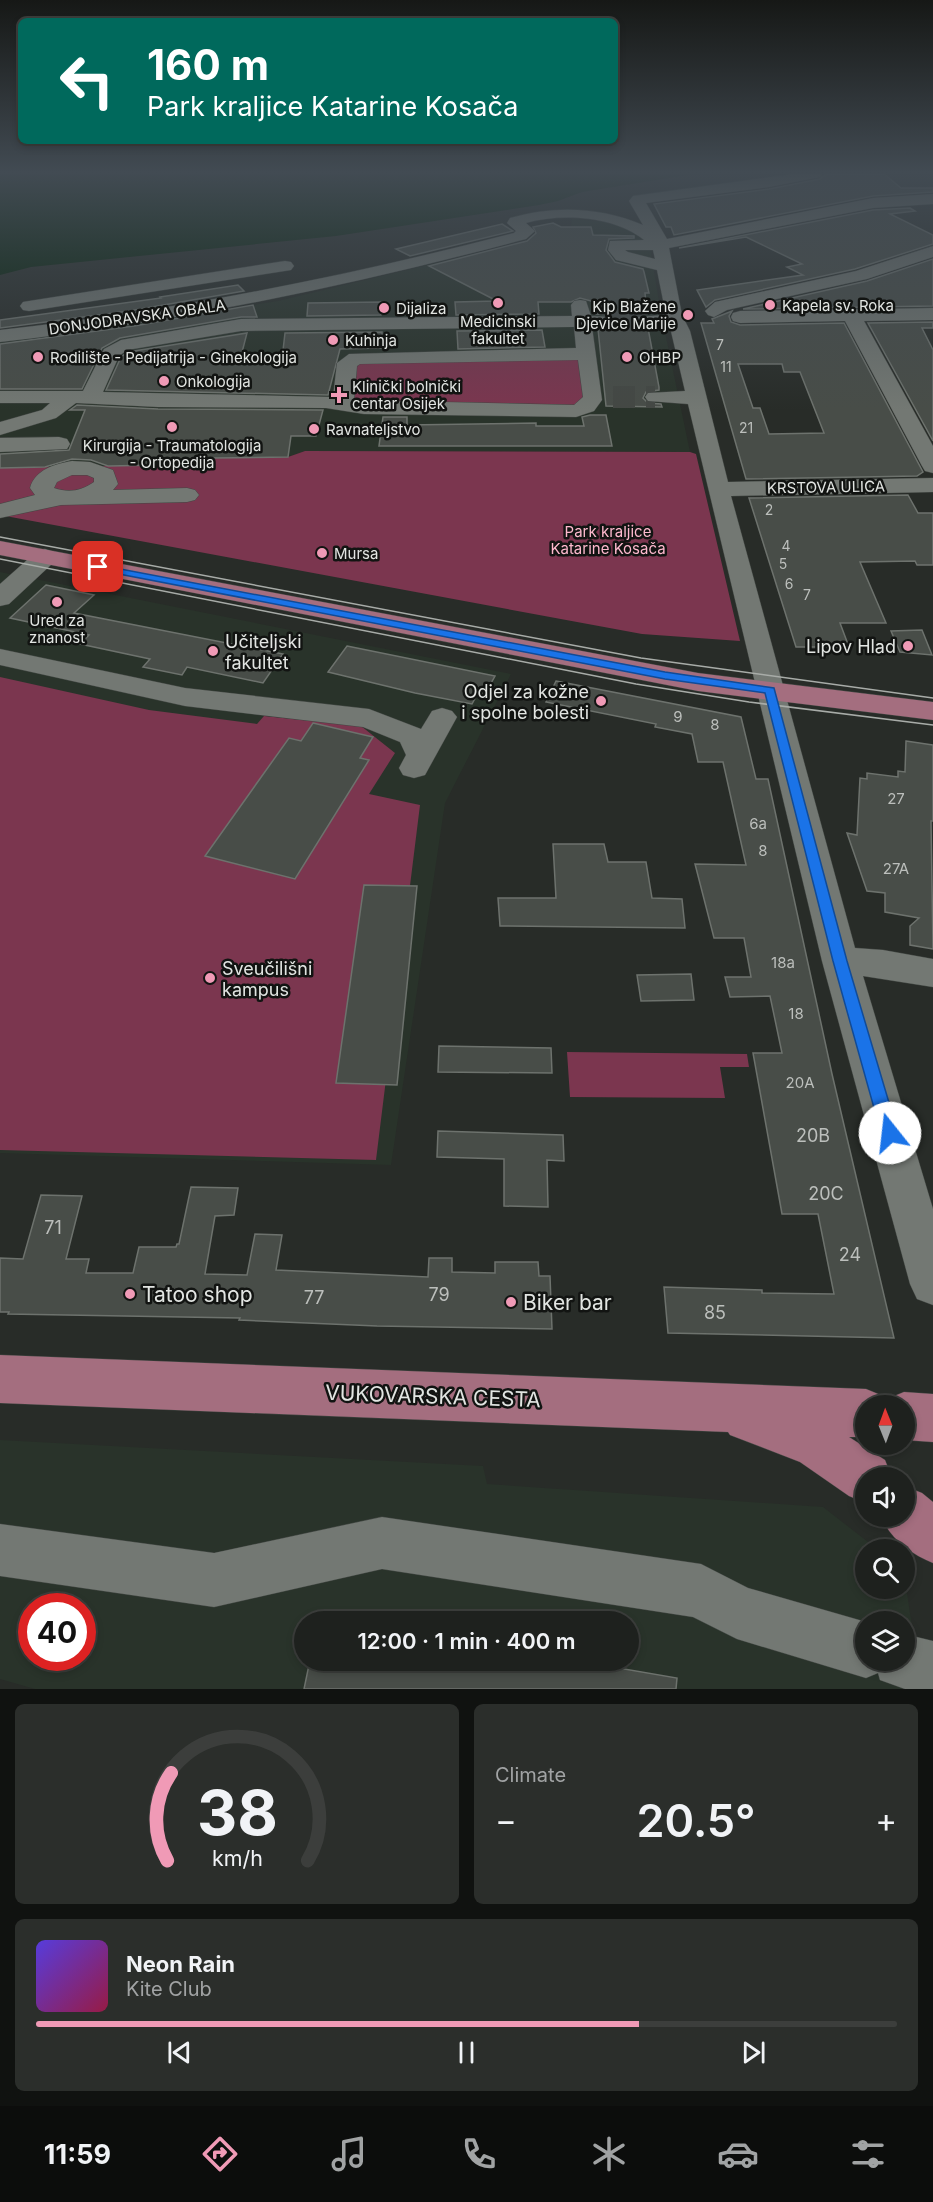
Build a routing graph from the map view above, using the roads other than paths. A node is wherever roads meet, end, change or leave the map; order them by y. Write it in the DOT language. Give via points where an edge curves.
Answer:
graph roads {
  1 [pos="455,253"];
  2 [pos="619,253"];
  3 [pos="656,253"];
  4 [pos="928,253"];
  5 [pos="285,266"];
  6 [pos="663,266"];
  7 [pos="145,288"];
  8 [pos="29,306"];
  9 [pos="581,313"];
  10 [pos="933,314"];
  11 [pos="164,315"];
  12 [pos="695,315"];
  13 [pos="852,316"];
  14 [pos="605,321"];
  15 [pos="642,321"];
  16 [pos="394,322"];
  17 [pos="0,336"];
  18 [pos="587,354"];
  19 [pos="396,356"];
  20 [pos="0,397"];
  21 [pos="40,397"];
  22 [pos="655,397"];
  23 [pos="80,398"];
  24 [pos="697,398"];
  25 [pos="342,403"];
  26 [pos="26,422"];
  27 [pos="0,429"];
  28 [pos="59,444"];
  29 [pos="0,445"];
  30 [pos="933,466"];
  31 [pos="933,485"];
  32 [pos="718,489"];
  33 [pos="187,495"];
  34 [pos="0,511"];
  35 [pos="0,548"];
  36 [pos="45,557"];
  37 [pos="0,598"];
  38 [pos="0,657"];
  39 [pos="770,690"];
  40 [pos="933,711"];
  41 [pos="442,717"];
  42 [pos="840,961"];
  43 [pos="933,973"];
  44 [pos="933,1284"];
  45 [pos="0,1379"];
  46 [pos="711,1407"];
  47 [pos="855,1413"];
  48 [pos="915,1417"];
  49 [pos="933,1418"];
  50 [pos="855,1470"];
  51 [pos="915,1521"];
  52 [pos="933,1537"];
  53 [pos="0,1550"];
  54 [pos="855,1647"];
  55 [pos="915,1664"];
  56 [pos="933,1669"];
  1 -- 11 [label="street, DONJODRAVSKA OBALA" via="270,296"];
  2 -- 6 [label="street"];
  3 -- 6 [label="street"];
  4 -- 12 [label="street" via="861,275"];
  5 -- 7 [label="street"];
  6 -- 12 [label="street"];
  7 -- 8 [label="street"];
  7 -- 11 [label="street"];
  9 -- 14 [label="street"];
  9 -- 16 [label="street"];
  9 -- 18 [label="street"];
  10 -- 13 [label="street"];
  11 -- 17 [label="street, DONJODRAVSKA OBALA"];
  12 -- 13 [label="street"];
  12 -- 15 [label="street"];
  12 -- 24 [label="street"];
  13 -- 30 [label="street"];
  16 -- 19 [label="street"];
  16 -- 23 [label="street" via="241,325 135,342 111,353"];
  18 -- 19 [label="street"];
  18 -- 25 [label="street" via="603,397 576,411 364,408"];
  19 -- 25 [label="street" via="350,360"];
  20 -- 21 [label="street"];
  21 -- 23 [label="street"];
  21 -- 26 [label="street"];
  22 -- 24 [label="street"];
  23 -- 25 [label="street"];
  23 -- 26 [label="street"];
  24 -- 32 [label="street"];
  26 -- 27 [label="street"];
  28 -- 29 [label="street"];
  31 -- 32 [label="street, KRSTOVA ULICA"];
  32 -- 39 [label="street"];
  33 -- 34 [label="street" via="72,497"];
  35 -- 36 [label="main road"];
  36 -- 37 [label="street"];
  36 -- 39 [label="main road" via="705,683"];
  38 -- 41 [label="street" via="185,697 369,718 412,736 416,763"];
  39 -- 40 [label="main road"];
  39 -- 42 [label="street"];
  42 -- 43 [label="street"];
  42 -- 44 [label="street"];
  45 -- 46 [label="main road, VUKOVARSKA CESTA"];
  46 -- 47 [label="main road, VUKOVARSKA CESTA"];
  46 -- 50 [label="main road" via="815,1443"];
  48 -- 49 [label="main road"];
  51 -- 52 [label="main road"];
  53 -- 54 [label="street" via="214,1580 382,1543 701,1591 737,1612"];
  55 -- 56 [label="street"];
}
